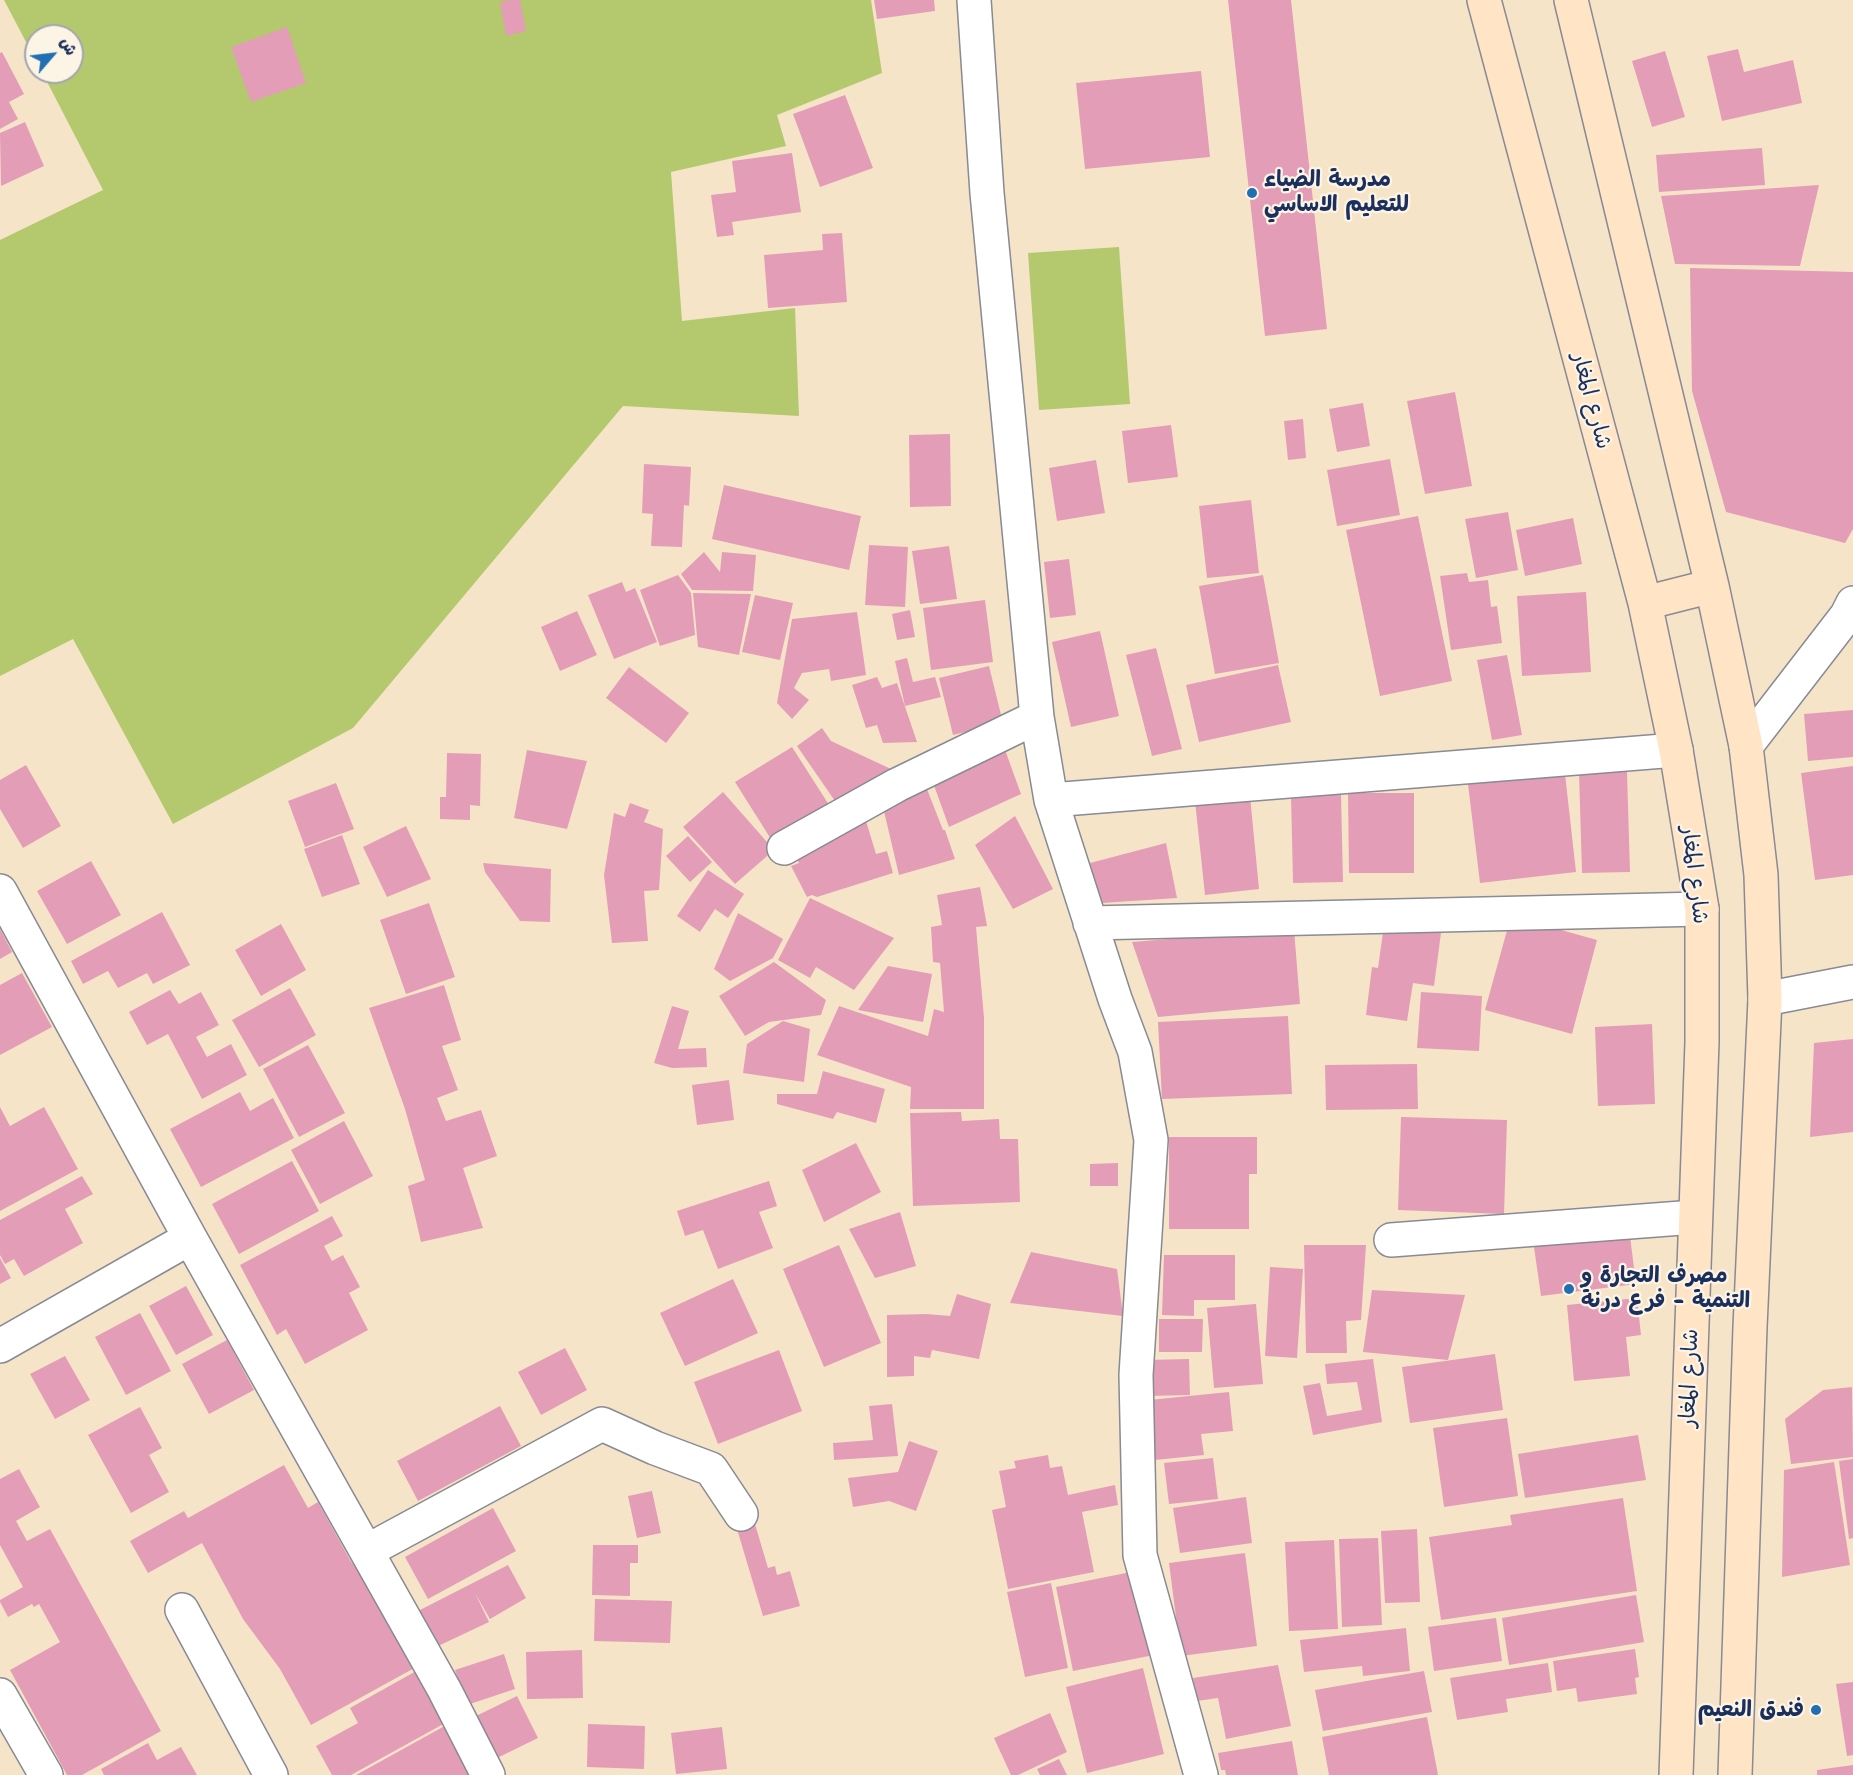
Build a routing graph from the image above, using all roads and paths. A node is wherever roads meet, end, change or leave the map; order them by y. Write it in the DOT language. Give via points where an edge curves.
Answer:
graph roads {
  1 [pos="974,0"];
  2 [pos="1484,0"];
  3 [pos="1571,0"];
  4 [pos="1712,586"];
  5 [pos="1645,603"];
  6 [pos="1853,603"];
  7 [pos="1037,717"];
  8 [pos="1746,746"];
  9 [pos="1676,750"];
  10 [pos="1051,800"];
  11 [pos="784,848"];
  12 [pos="0,891"];
  13 [pos="1701,909"];
  14 [pos="1090,922"];
  15 [pos="1853,982"];
  16 [pos="1766,999"];
  17 [pos="1695,1217"];
  18 [pos="190,1238"];
  19 [pos="1391,1240"];
  20 [pos="0,1346"];
  21 [pos="741,1514"];
  22 [pos="367,1551"];
  23 [pos="182,1610"];
  24 [pos="0,1695"];
  25 [pos="46,1775"];
  26 [pos="271,1775"];
  27 [pos="488,1775"];
  28 [pos="1201,1775"];
  29 [pos="1676,1775"];
  30 [pos="1735,1775"];
  1 -- 7 [label="street" via="987,193"];
  2 -- 5 [label="main road, شارع المغار"];
  3 -- 4 [label="main road"];
  4 -- 5 [label="main road"];
  4 -- 8 [label="main road"];
  5 -- 9 [label="main road, شارع المغار"];
  6 -- 8 [label="street"];
  7 -- 10 [label="street"];
  7 -- 11 [label="street" via="897,785"];
  8 -- 16 [label="main road" via="1761,875"];
  9 -- 10 [label="street"];
  9 -- 13 [label="main road, شارع المغار"];
  10 -- 14 [label="street"];
  12 -- 18 [label="street"];
  13 -- 14 [label="street"];
  13 -- 17 [label="main road, شارع المغار" via="1702,1042"];
  14 -- 28 [label="street" via="1135,1052 1151,1140 1136,1375 1140,1555"];
  15 -- 16 [label="street"];
  16 -- 30 [label="main road"];
  17 -- 19 [label="street"];
  17 -- 29 [label="main road, شارع المغار"];
  18 -- 20 [label="street"];
  18 -- 22 [label="street"];
  21 -- 22 [label="street" via="711,1469 602,1424"];
  22 -- 27 [label="street"];
  23 -- 26 [label="street"];
  24 -- 25 [label="street"];
}
